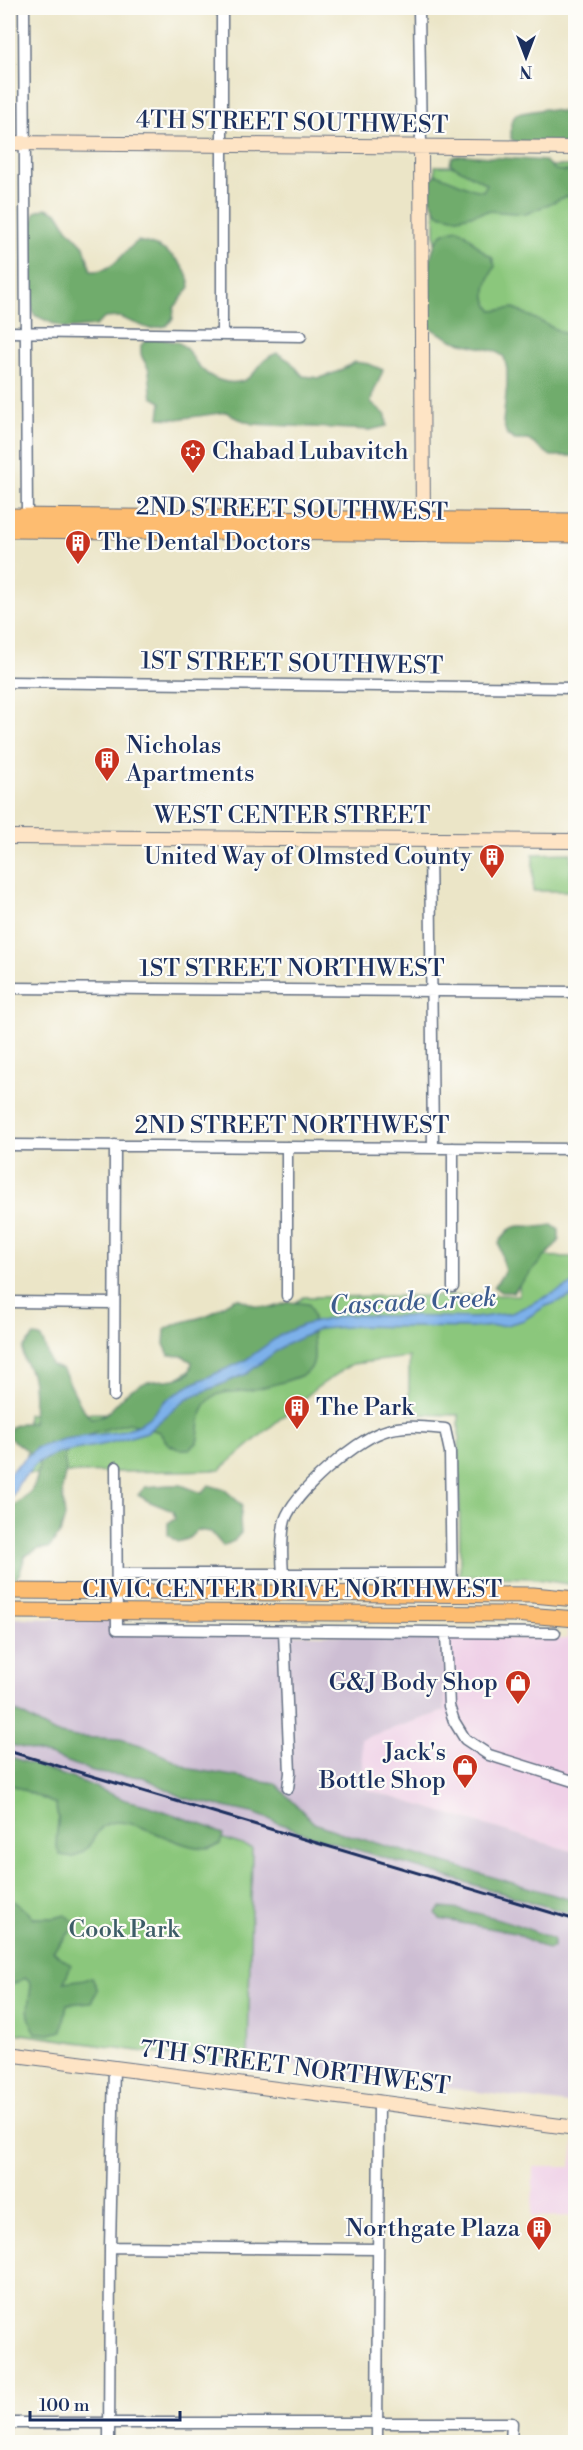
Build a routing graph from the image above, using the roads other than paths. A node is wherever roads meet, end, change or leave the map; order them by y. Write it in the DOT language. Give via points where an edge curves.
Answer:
graph roads {
  1 [pos="24,8"];
  2 [pos="222,8"];
  3 [pos="420,8"];
  4 [pos="8,143"];
  5 [pos="26,143"];
  6 [pos="223,143"];
  7 [pos="421,147"];
  8 [pos="576,148"];
  9 [pos="8,332"];
  10 [pos="26,332"];
  11 [pos="222,333"];
  12 [pos="301,336"];
  13 [pos="8,516"];
  14 [pos="576,521"];
  15 [pos="27,523"];
  16 [pos="423,527"];
  17 [pos="8,530"];
  18 [pos="576,535"];
  19 [pos="8,682"];
  20 [pos="576,688"];
  21 [pos="8,837"];
  22 [pos="430,839"];
  23 [pos="576,841"];
  24 [pos="8,988"];
  25 [pos="431,992"];
  26 [pos="576,992"];
  27 [pos="8,1145"];
  28 [pos="115,1145"];
  29 [pos="287,1147"];
  30 [pos="433,1148"];
  31 [pos="453,1148"];
  32 [pos="576,1149"];
  33 [pos="453,1287"];
  34 [pos="287,1296"];
  35 [pos="8,1302"];
  36 [pos="114,1302"];
  37 [pos="114,1396"];
  38 [pos="116,1467"];
  39 [pos="117,1574"];
  40 [pos="283,1575"];
  41 [pos="451,1575"];
  42 [pos="8,1591"];
  43 [pos="117,1592"];
  44 [pos="452,1594"];
  45 [pos="576,1599"];
  46 [pos="8,1611"];
  47 [pos="117,1611"];
  48 [pos="576,1619"];
  49 [pos="284,1632"];
  50 [pos="555,1633"];
  51 [pos="446,1634"];
  52 [pos="576,1782"];
  53 [pos="288,1788"];
  54 [pos="8,2054"];
  55 [pos="114,2067"];
  56 [pos="379,2101"];
  57 [pos="576,2128"];
  58 [pos="110,2247"];
  59 [pos="378,2249"];
  60 [pos="377,2422"];
  61 [pos="8,2423"];
  62 [pos="110,2423"];
  63 [pos="109,2442"];
  64 [pos="377,2442"];
  65 [pos="512,2442"];
  1 -- 5 [label="street"];
  2 -- 6 [label="street"];
  3 -- 7 [label="street"];
  4 -- 5 [label="street, 4TH STREET SOUTHWEST"];
  5 -- 6 [label="street, 4TH STREET SOUTHWEST"];
  5 -- 10 [label="street"];
  6 -- 7 [label="street, 4TH STREET SOUTHWEST"];
  6 -- 11 [label="street"];
  7 -- 8 [label="street, 4TH STREET SOUTHWEST"];
  7 -- 16 [label="street"];
  9 -- 10 [label="street"];
  10 -- 11 [label="street"];
  10 -- 15 [label="street"];
  11 -- 12 [label="street"];
  13 -- 15 [label="main road, 2ND STREET SOUTHWEST"];
  14 -- 16 [label="main road, 2ND STREET SOUTHWEST"];
  15 -- 16 [label="main road, 2ND STREET SOUTHWEST"];
  15 -- 17 [label="main road, 2ND STREET SOUTHWEST"];
  16 -- 18 [label="main road, 2ND STREET SOUTHWEST"];
  19 -- 20 [label="street, 1ST STREET SOUTHWEST"];
  21 -- 22 [label="street, WEST CENTER STREET"];
  22 -- 23 [label="street, WEST CENTER STREET"];
  22 -- 25 [label="street"];
  24 -- 25 [label="street, 1ST STREET NORTHWEST"];
  25 -- 26 [label="street, 1ST STREET NORTHWEST"];
  25 -- 30 [label="street"];
  27 -- 28 [label="street, 2ND STREET NORTHWEST"];
  28 -- 29 [label="street, 2ND STREET NORTHWEST"];
  28 -- 36 [label="street"];
  29 -- 30 [label="street, 2ND STREET NORTHWEST"];
  29 -- 34 [label="street"];
  30 -- 31 [label="street, 2ND STREET NORTHWEST"];
  31 -- 32 [label="street, 2ND STREET NORTHWEST"];
  31 -- 33 [label="street"];
  35 -- 36 [label="street"];
  36 -- 37 [label="street"];
  38 -- 39 [label="street"];
  39 -- 40 [label="street"];
  39 -- 43 [label="street"];
  40 -- 41 [label="street"];
  40 -- 41 [label="street" via="285,1521 298,1500 322,1473 352,1449 381,1432 408,1426 445,1429 450,1452"];
  41 -- 44 [label="street"];
  42 -- 43 [label="main road, CIVIC CENTER DRIVE NORTHWEST"];
  43 -- 44 [label="main road, CIVIC CENTER DRIVE NORTHWEST"];
  43 -- 47 [label="street"];
  44 -- 45 [label="main road, CIVIC CENTER DRIVE NORTHWEST"];
  46 -- 47 [label="main road, CIVIC CENTER DRIVE NORTHWEST"];
  47 -- 48 [label="main road, CIVIC CENTER DRIVE NORTHWEST" via="514,1614"];
  47 -- 49 [label="street" via="117,1629"];
  49 -- 51 [label="street"];
  49 -- 53 [label="street"];
  50 -- 51 [label="street"];
  51 -- 52 [label="street" via="449,1706 465,1738 489,1755"];
  54 -- 55 [label="street, 7TH STREET NORTHWEST"];
  55 -- 56 [label="street, 7TH STREET NORTHWEST"];
  55 -- 58 [label="street"];
  56 -- 57 [label="street, 7TH STREET NORTHWEST"];
  56 -- 59 [label="street"];
  58 -- 59 [label="street"];
  58 -- 62 [label="street"];
  59 -- 60 [label="street"];
  60 -- 62 [label="street"];
  60 -- 64 [label="street"];
  60 -- 65 [label="street" via="512,2423"];
  61 -- 62 [label="street"];
  62 -- 63 [label="street"];
}
